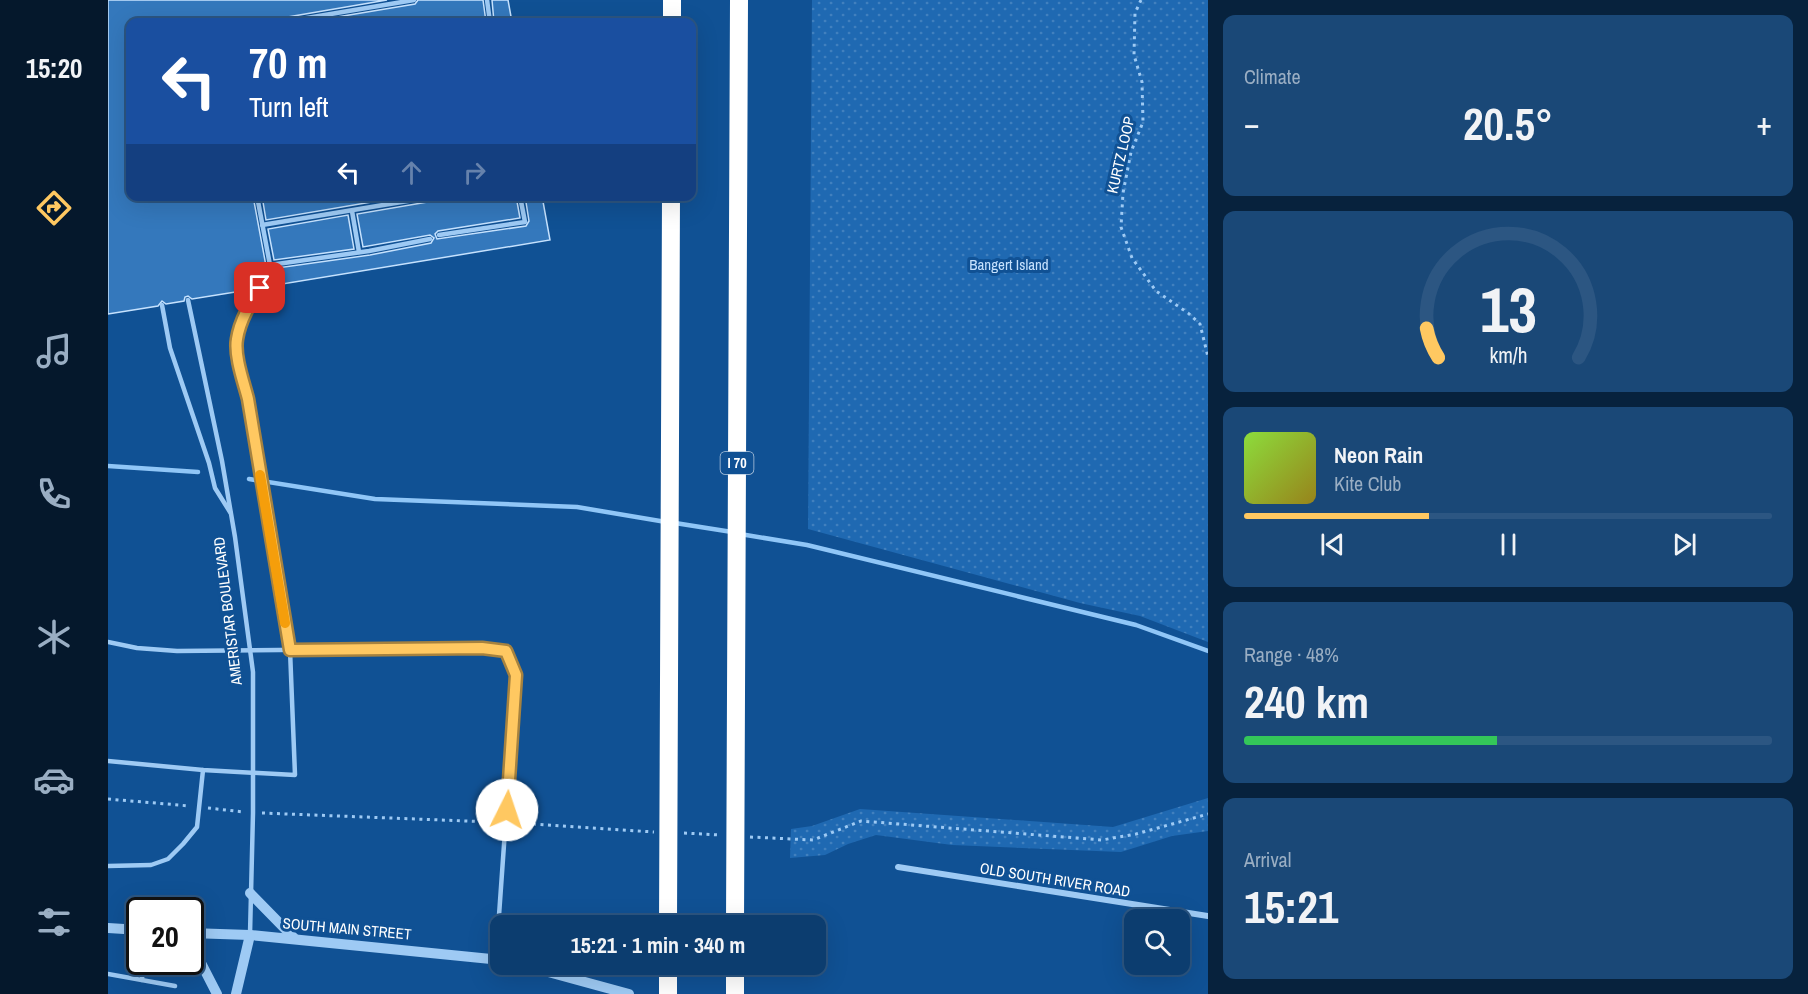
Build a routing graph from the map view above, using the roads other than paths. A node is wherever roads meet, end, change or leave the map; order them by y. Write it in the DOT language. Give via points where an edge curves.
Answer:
graph roads {
  1 [pos="414,0"];
  2 [pos="486,0"];
  3 [pos="672,0"];
  4 [pos="739,0"];
  5 [pos="307,18"];
  6 [pos="489,18"];
  7 [pos="672,18"];
  8 [pos="258,201"];
  9 [pos="409,201"];
  10 [pos="521,201"];
  11 [pos="671,201"];
  12 [pos="352,211"];
  13 [pos="262,225"];
  14 [pos="439,235"];
  15 [pos="430,238"];
  16 [pos="359,252"];
  17 [pos="260,288"];
  18 [pos="188,300"];
  19 [pos="162,305"];
  20 [pos="231,514"];
  21 [pos="108,642"];
  22 [pos="290,650"];
  23 [pos="108,761"];
  24 [pos="202,770"];
  25 [pos="108,866"];
  26 [pos="898,867"];
  27 [pos="251,889"];
  28 [pos="501,915"];
  29 [pos="668,915"];
  30 [pos="735,915"];
  31 [pos="1208,916"];
  32 [pos="108,928"];
  33 [pos="126,929"];
  34 [pos="204,933"];
  35 [pos="250,935"];
  36 [pos="295,939"];
  37 [pos="490,958"];
  38 [pos="204,968"];
  39 [pos="108,974"];
  40 [pos="142,975"];
  41 [pos="559,975"];
  42 [pos="668,975"];
  43 [pos="735,975"];
  44 [pos="142,980"];
  45 [pos="175,986"];
  46 [pos="217,994"];
  47 [pos="236,994"];
  48 [pos="629,994"];
  49 [pos="668,994"];
  50 [pos="735,994"];
  1 -- 5 [label="lane"];
  2 -- 6 [label="lane"];
  3 -- 7 [label="highway"];
  4 -- 30 [label="highway, I 70"];
  8 -- 13 [label="lane"];
  9 -- 12 [label="lane"];
  10 -- 14 [label="lane" via="525,222"];
  11 -- 29 [label="highway"];
  12 -- 13 [label="lane"];
  12 -- 16 [label="lane"];
  13 -- 16 [label="lane" via="270,265"];
  15 -- 16 [label="lane"];
  17 -- 22 [label="lane" via="244,315 236,341"];
  18 -- 20 [label="lane, AMERISTAR BOULEVARD"];
  19 -- 20 [label="lane" via="170,348 215,488"];
  20 -- 27 [label="lane, AMERISTAR BOULEVARD" via="253,672"];
  21 -- 22 [label="lane" via="177,651"];
  22 -- 24 [label="lane" via="295,775"];
  22 -- 28 [label="lane" via="506,651 516,675"];
  23 -- 24 [label="lane"];
  24 -- 25 [label="lane" via="197,827 183,844 168,859 151,865"];
  26 -- 31 [label="street, OLD SOUTH RIVER ROAD"];
  27 -- 35 [label="lane, AMERISTAR BOULEVARD"];
  27 -- 36 [label="street"];
  32 -- 33 [label="street"];
  34 -- 35 [label="street, SOUTH MAIN STREET"];
  35 -- 36 [label="street, SOUTH MAIN STREET"];
  35 -- 47 [label="street, AMERISTAR BOULEVARD"];
  36 -- 37 [label="street, SOUTH MAIN STREET"];
  38 -- 46 [label="street"];
  39 -- 44 [label="lane"];
  40 -- 44 [label="lane"];
  41 -- 48 [label="street"];
  42 -- 49 [label="highway"];
  43 -- 50 [label="highway"];
  44 -- 45 [label="lane"];
}
